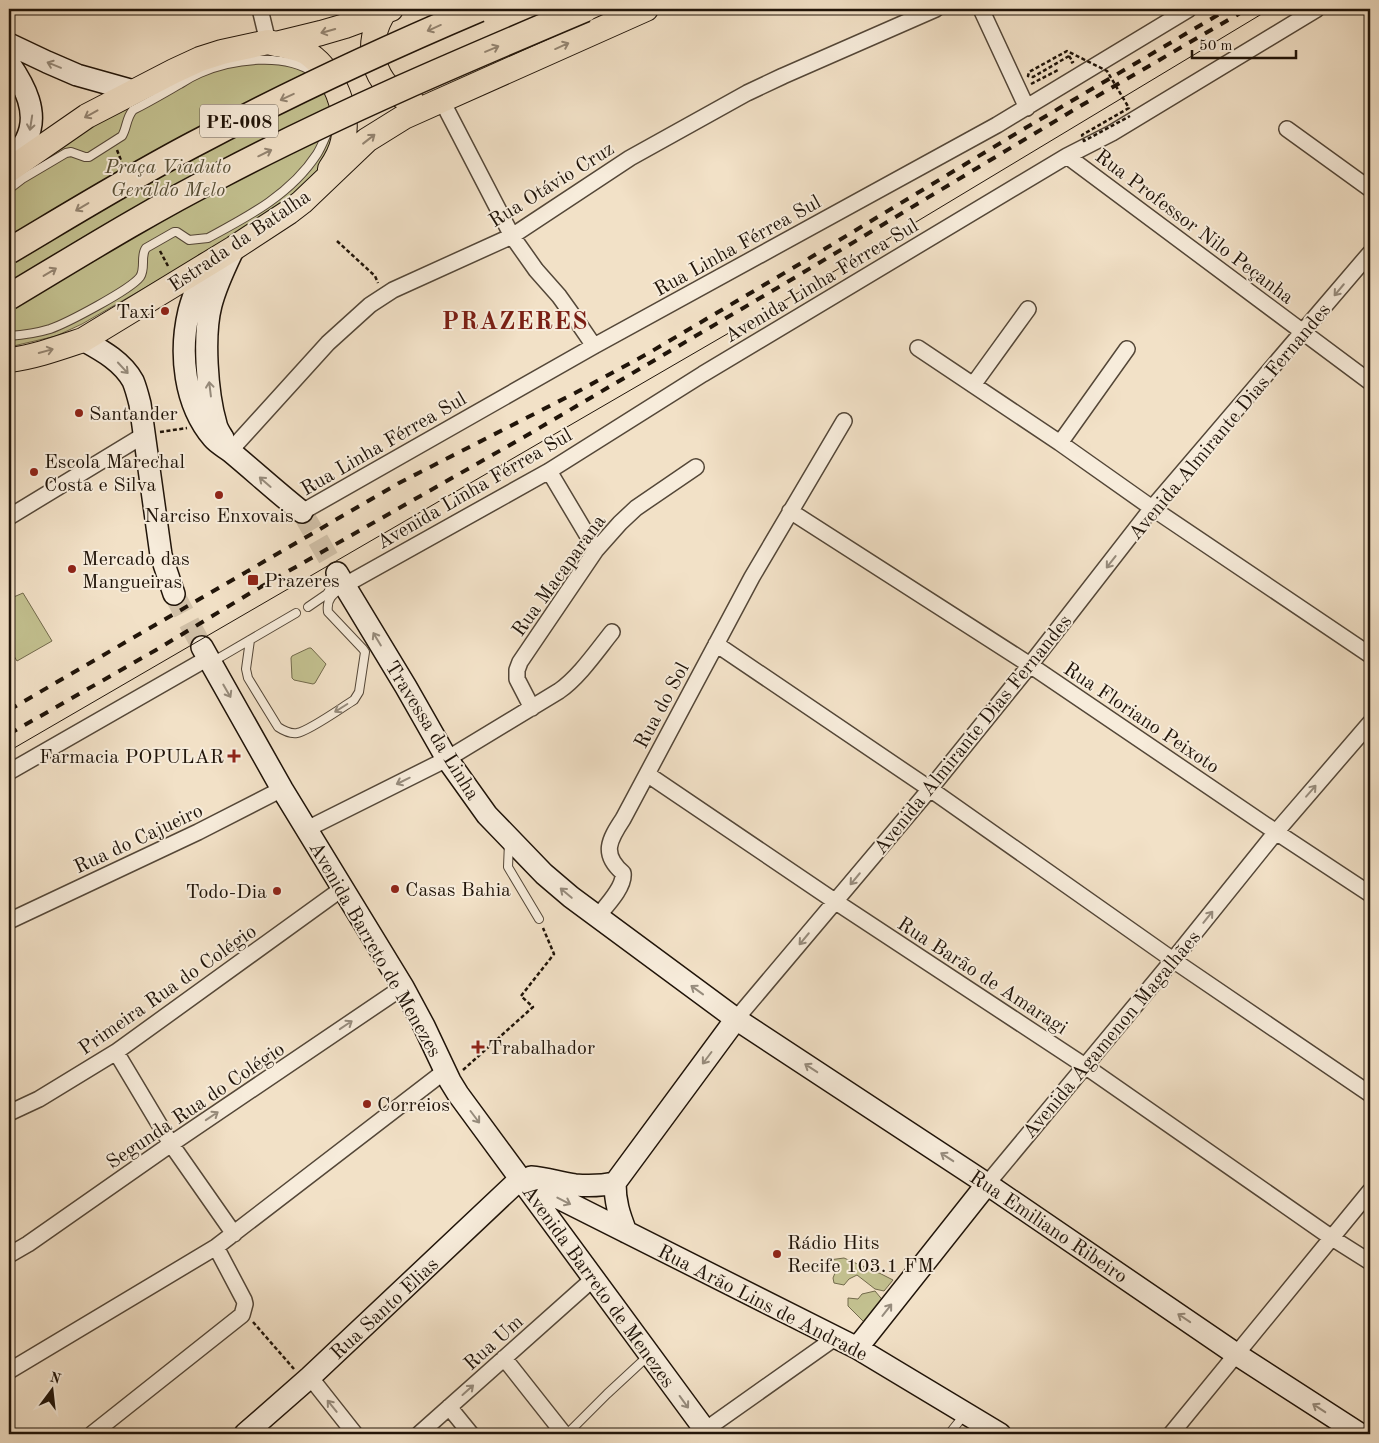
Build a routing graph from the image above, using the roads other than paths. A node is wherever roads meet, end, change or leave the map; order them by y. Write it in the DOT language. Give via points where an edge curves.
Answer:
graph roads {
  1 [pos="260,9"];
  2 [pos="479,9"];
  3 [pos="585,9"];
  4 [pos="646,9"];
  5 [pos="936,9"];
  6 [pos="981,9"];
  7 [pos="1189,9"];
  8 [pos="1317,9"];
  9 [pos="388,10"];
  10 [pos="272,43"];
  11 [pos="9,44"];
  12 [pos="9,62"];
  13 [pos="325,87"];
  14 [pos="134,91"];
  15 [pos="435,102"];
  16 [pos="1027,108"];
  17 [pos="331,112"];
  18 [pos="1287,129"];
  19 [pos="1067,156"];
  20 [pos="9,168"];
  21 [pos="321,184"];
  22 [pos="9,189"];
  23 [pos="1370,189"];
  24 [pos="512,236"];
  25 [pos="234,248"];
  26 [pos="9,251"];
  27 [pos="1370,253"];
  28 [pos="198,277"];
  29 [pos="9,298"];
  30 [pos="1028,309"];
  31 [pos="1303,332"];
  32 [pos="9,336"];
  33 [pos="83,340"];
  34 [pos="594,346"];
  35 [pos="918,348"];
  36 [pos="1128,348"];
  37 [pos="9,360"];
  38 [pos="1370,382"];
  39 [pos="973,385"];
  40 [pos="189,416"];
  41 [pos="844,421"];
  42 [pos="144,435"];
  43 [pos="1060,443"];
  44 [pos="225,448"];
  45 [pos="696,467"];
  46 [pos="549,471"];
  47 [pos="1152,508"];
  48 [pos="790,511"];
  49 [pos="302,512"];
  50 [pos="9,517"];
  51 [pos="596,550"];
  52 [pos="341,579"];
  53 [pos="174,594"];
  54 [pos="328,612"];
  55 [pos="296,613"];
  56 [pos="612,632"];
  57 [pos="250,640"];
  58 [pos="716,644"];
  59 [pos="1370,655"];
  60 [pos="207,656"];
  61 [pos="1030,665"];
  62 [pos="532,708"];
  63 [pos="1370,723"];
  64 [pos="447,759"];
  65 [pos="9,772"];
  66 [pos="647,774"];
  67 [pos="282,789"];
  68 [pos="930,789"];
  69 [pos="307,829"];
  70 [pos="1276,832"];
  71 [pos="509,838"];
  72 [pos="344,888"];
  73 [pos="1370,894"];
  74 [pos="836,902"];
  75 [pos="597,917"];
  76 [pos="539,919"];
  77 [pos="9,921"];
  78 [pos="1173,960"];
  79 [pos="403,987"];
  80 [pos="736,1019"];
  81 [pos="116,1052"];
  82 [pos="1085,1066"];
  83 [pos="448,1076"];
  84 [pos="1370,1094"];
  85 [pos="9,1113"];
  86 [pos="171,1144"];
  87 [pos="520,1179"];
  88 [pos="615,1183"];
  89 [pos="988,1184"];
  90 [pos="1370,1191"];
  91 [pos="626,1232"];
  92 [pos="234,1234"];
  93 [pos="1332,1238"];
  94 [pos="216,1247"];
  95 [pos="9,1255"];
  96 [pos="1370,1262"];
  97 [pos="593,1279"];
  98 [pos="835,1338"];
  99 [pos="857,1348"];
  100 [pos="1236,1354"];
  101 [pos="649,1355"];
  102 [pos="504,1358"];
  103 [pos="9,1371"];
  104 [pos="307,1379"];
  105 [pos="449,1407"];
  106 [pos="966,1413"];
  107 [pos="707,1432"];
  108 [pos="92,1434"];
  109 [pos="245,1434"];
  110 [pos="355,1434"];
  111 [pos="419,1434"];
  112 [pos="471,1434"];
  113 [pos="566,1434"];
  114 [pos="949,1434"];
  115 [pos="1000,1434"];
  116 [pos="1171,1434"];
  117 [pos="1360,1434"];
  1 -- 10 [label="street"];
  2 -- 26 [label="highway, PE-008, one-way, bridge" via="358,62 201,140"];
  29 -- 3 [label="highway, PE-008, one-way, bridge" via="142,217 222,174 356,108"];
  15 -- 4 [label="main road, Estrada da Batalha, one-way"];
  5 -- 24 [label="street, Rua Otávio Cruz" via="747,93 630,158"];
  6 -- 16 [label="street"];
  7 -- 16 [label="street, Rua Linha Férrea Sul"];
  8 -- 19 [label="street, Avenida Linha Férrea Sul" via="1112,133"];
  9 -- 10 [label="main road, one-way" via="345,26"];
  9 -- 15 [label="main road" via="379,19 372,41 378,71 386,83 405,98"];
  10 -- 14 [label="main road" via="200,59"];
  10 -- 21 [label="main road" via="310,55 326,71 339,94 344,140"];
  14 -- 11 [label="main road, one-way" via="77,75"];
  12 -- 20 [label="main road, one-way" via="32,111 27,139"];
  13 -- 22 [label="lane" via="319,77 306,67 272,59 229,64 200,73 133,110 122,136 89,157 71,152"];
  14 -- 20 [label="main road, one-way" via="87,116"];
  21 -- 15 [label="main road, Estrada da Batalha, one-way" via="367,140"];
  15 -- 24 [label="street"];
  16 -- 34 [label="street, Rua Linha Férrea Sul"];
  17 -- 32 [label="lane" via="329,128 318,152 304,171 281,193 250,215 208,238 188,240 174,232 146,248 140,277 114,296 50,329"];
  18 -- 23 [label="street"];
  19 -- 31 [label="street, Rua Professor Nilo Peçanha"];
  19 -- 46 [label="street, Avenida Linha Férrea Sul" via="702,374"];
  21 -- 25 [label="main road, Estrada da Batalha" via="289,212"];
  24 -- 34 [label="street"];
  24 -- 44 [label="street, Rua Otávio Cruz" via="393,290 370,305"];
  25 -- 28 [label="main road, Estrada da Batalha"];
  44 -- 25 [label="main road, one-way" via="212,407 208,328 218,283"];
  27 -- 31 [label="street, Avenida Almirante Dias Fernandes, one-way"];
  28 -- 33 [label="main road, Estrada da Batalha"];
  28 -- 44 [label="main road" via="189,312 184,354 187,385 199,417 214,439"];
  30 -- 39 [label="street"];
  31 -- 38 [label="street, Rua Professor Nilo Peçanha"];
  31 -- 47 [label="street, Avenida Almirante Dias Fernandes"];
  37 -- 33 [label="main road, Estrada da Batalha, one-way"];
  33 -- 42 [label="main road, one-way" via="110,357 134,382"];
  34 -- 49 [label="street, Rua Linha Férrea Sul"];
  35 -- 39 [label="street"];
  36 -- 43 [label="street"];
  39 -- 43 [label="street"];
  40 -- 44 [label="lane" via="210,444"];
  41 -- 48 [label="street, Rua do Sol"];
  42 -- 50 [label="street"];
  42 -- 53 [label="main road" via="162,555"];
  43 -- 47 [label="street"];
  49 -- 44 [label="main road, one-way"];
  45 -- 51 [label="street, Rua Macaparana" via="636,508"];
  46 -- 51 [label="street"];
  46 -- 52 [label="street, Avenida Linha Férrea Sul"];
  47 -- 59 [label="street"];
  47 -- 61 [label="street, Avenida Almirante Dias Fernandes, one-way"];
  48 -- 58 [label="street, Rua do Sol"];
  48 -- 61 [label="street, Rua Floriano Peixoto"];
  51 -- 62 [label="street, Rua Macaparana" via="520,662 516,674 518,683"];
  52 -- 54 [label="lane" via="328,600"];
  52 -- 54 [label="lane" via="311,605 323,606"];
  64 -- 52 [label="main road, Travessa da Linha, one-way"];
  54 -- 57 [label="lane, one-way" via="363,649 359,692 354,700 299,733 278,727 248,678"];
  55 -- 57 [label="lane"];
  56 -- 62 [label="street" via="564,687"];
  57 -- 60 [label="lane"];
  58 -- 66 [label="street, Rua do Sol"];
  58 -- 68 [label="street"];
  60 -- 65 [label="street"];
  60 -- 67 [label="main road, Avenida Barreto de Menezes, one-way"];
  61 -- 68 [label="street, Avenida Almirante Dias Fernandes"];
  61 -- 70 [label="street, Rua Floriano Peixoto"];
  62 -- 64 [label="street"];
  70 -- 63 [label="street, Avenida Agamenon Magalhães, one-way"];
  64 -- 69 [label="street, one-way"];
  64 -- 71 [label="main road, Travessa da Linha" via="487,815"];
  66 -- 74 [label="street, Rua Barão de Amaragi"];
  66 -- 75 [label="street, Rua do Sol" via="610,840 611,858 623,873 622,883"];
  67 -- 69 [label="main road, Avenida Barreto de Menezes"];
  67 -- 77 [label="street, Rua do Cajueiro"];
  68 -- 74 [label="street, Avenida Almirante Dias Fernandes, one-way"];
  68 -- 78 [label="street"];
  69 -- 72 [label="main road, Avenida Barreto de Menezes"];
  70 -- 73 [label="street, Rua Floriano Peixoto"];
  78 -- 70 [label="street, Avenida Agamenon Magalhães, one-way"];
  75 -- 71 [label="main road, Travessa da Linha, one-way" via="544,874"];
  71 -- 76 [label="lane" via="508,867"];
  72 -- 79 [label="main road, Avenida Barreto de Menezes"];
  72 -- 81 [label="street, Primeira Rua do Colégio"];
  74 -- 80 [label="street, Avenida Almirante Dias Fernandes, one-way"];
  74 -- 82 [label="street, Rua Barão de Amaragi"];
  80 -- 75 [label="main road, Travessa da Linha, one-way"];
  78 -- 82 [label="street, Avenida Agamenon Magalhães"];
  78 -- 84 [label="street"];
  79 -- 83 [label="main road, Avenida Barreto de Menezes"];
  86 -- 79 [label="street, Segunda Rua do Colégio, one-way"];
  80 -- 88 [label="main road, Avenida Almirante Dias Fernandes, one-way"];
  89 -- 80 [label="main road, Rua Emiliano Ribeiro, one-way"];
  81 -- 85 [label="street, Primeira Rua do Colégio" via="39,1099"];
  81 -- 86 [label="street"];
  82 -- 89 [label="street, Avenida Agamenon Magalhães"];
  82 -- 93 [label="street, Rua Barão de Amaragi"];
  83 -- 87 [label="main road, Avenida Barreto de Menezes, one-way"];
  83 -- 92 [label="street"];
  86 -- 92 [label="street"];
  86 -- 95 [label="street, Segunda Rua do Colégio"];
  87 -- 88 [label="main road" via="541,1178 598,1186"];
  87 -- 91 [label="main road, Rua Arão Lins de Andrade, one-way"];
  87 -- 97 [label="main road, Avenida Barreto de Menezes"];
  87 -- 104 [label="main road, Rua Santo Elias"];
  88 -- 91 [label="main road" via="618,1212"];
  99 -- 89 [label="main road, Avenida Agamenon Magalhães, one-way"];
  100 -- 89 [label="main road, Rua Emiliano Ribeiro, one-way"];
  90 -- 93 [label="street"];
  91 -- 98 [label="main road, Rua Arão Lins de Andrade"];
  92 -- 94 [label="street"];
  93 -- 96 [label="street, Rua Barão de Amaragi"];
  93 -- 100 [label="street"];
  94 -- 103 [label="street"];
  94 -- 108 [label="street" via="244,1300 241,1317"];
  97 -- 101 [label="main road, Avenida Barreto de Menezes"];
  97 -- 102 [label="street, Rua Um"];
  98 -- 99 [label="main road, Rua Arão Lins de Andrade"];
  98 -- 107 [label="street"];
  99 -- 106 [label="main road, Rua Arão Lins de Andrade"];
  100 -- 116 [label="street"];
  117 -- 100 [label="main road, Rua Emiliano Ribeiro, one-way"];
  101 -- 107 [label="main road, Avenida Barreto de Menezes, one-way"];
  101 -- 113 [label="lane"];
  105 -- 102 [label="street, Rua Um, one-way"];
  102 -- 113 [label="street"];
  104 -- 109 [label="main road, Rua Santo Elias"];
  110 -- 104 [label="street, one-way"];
  105 -- 111 [label="street, Rua Um"];
  105 -- 112 [label="street"];
  106 -- 114 [label="lane"];
  106 -- 115 [label="main road, Rua Arão Lins de Andrade"];
}
